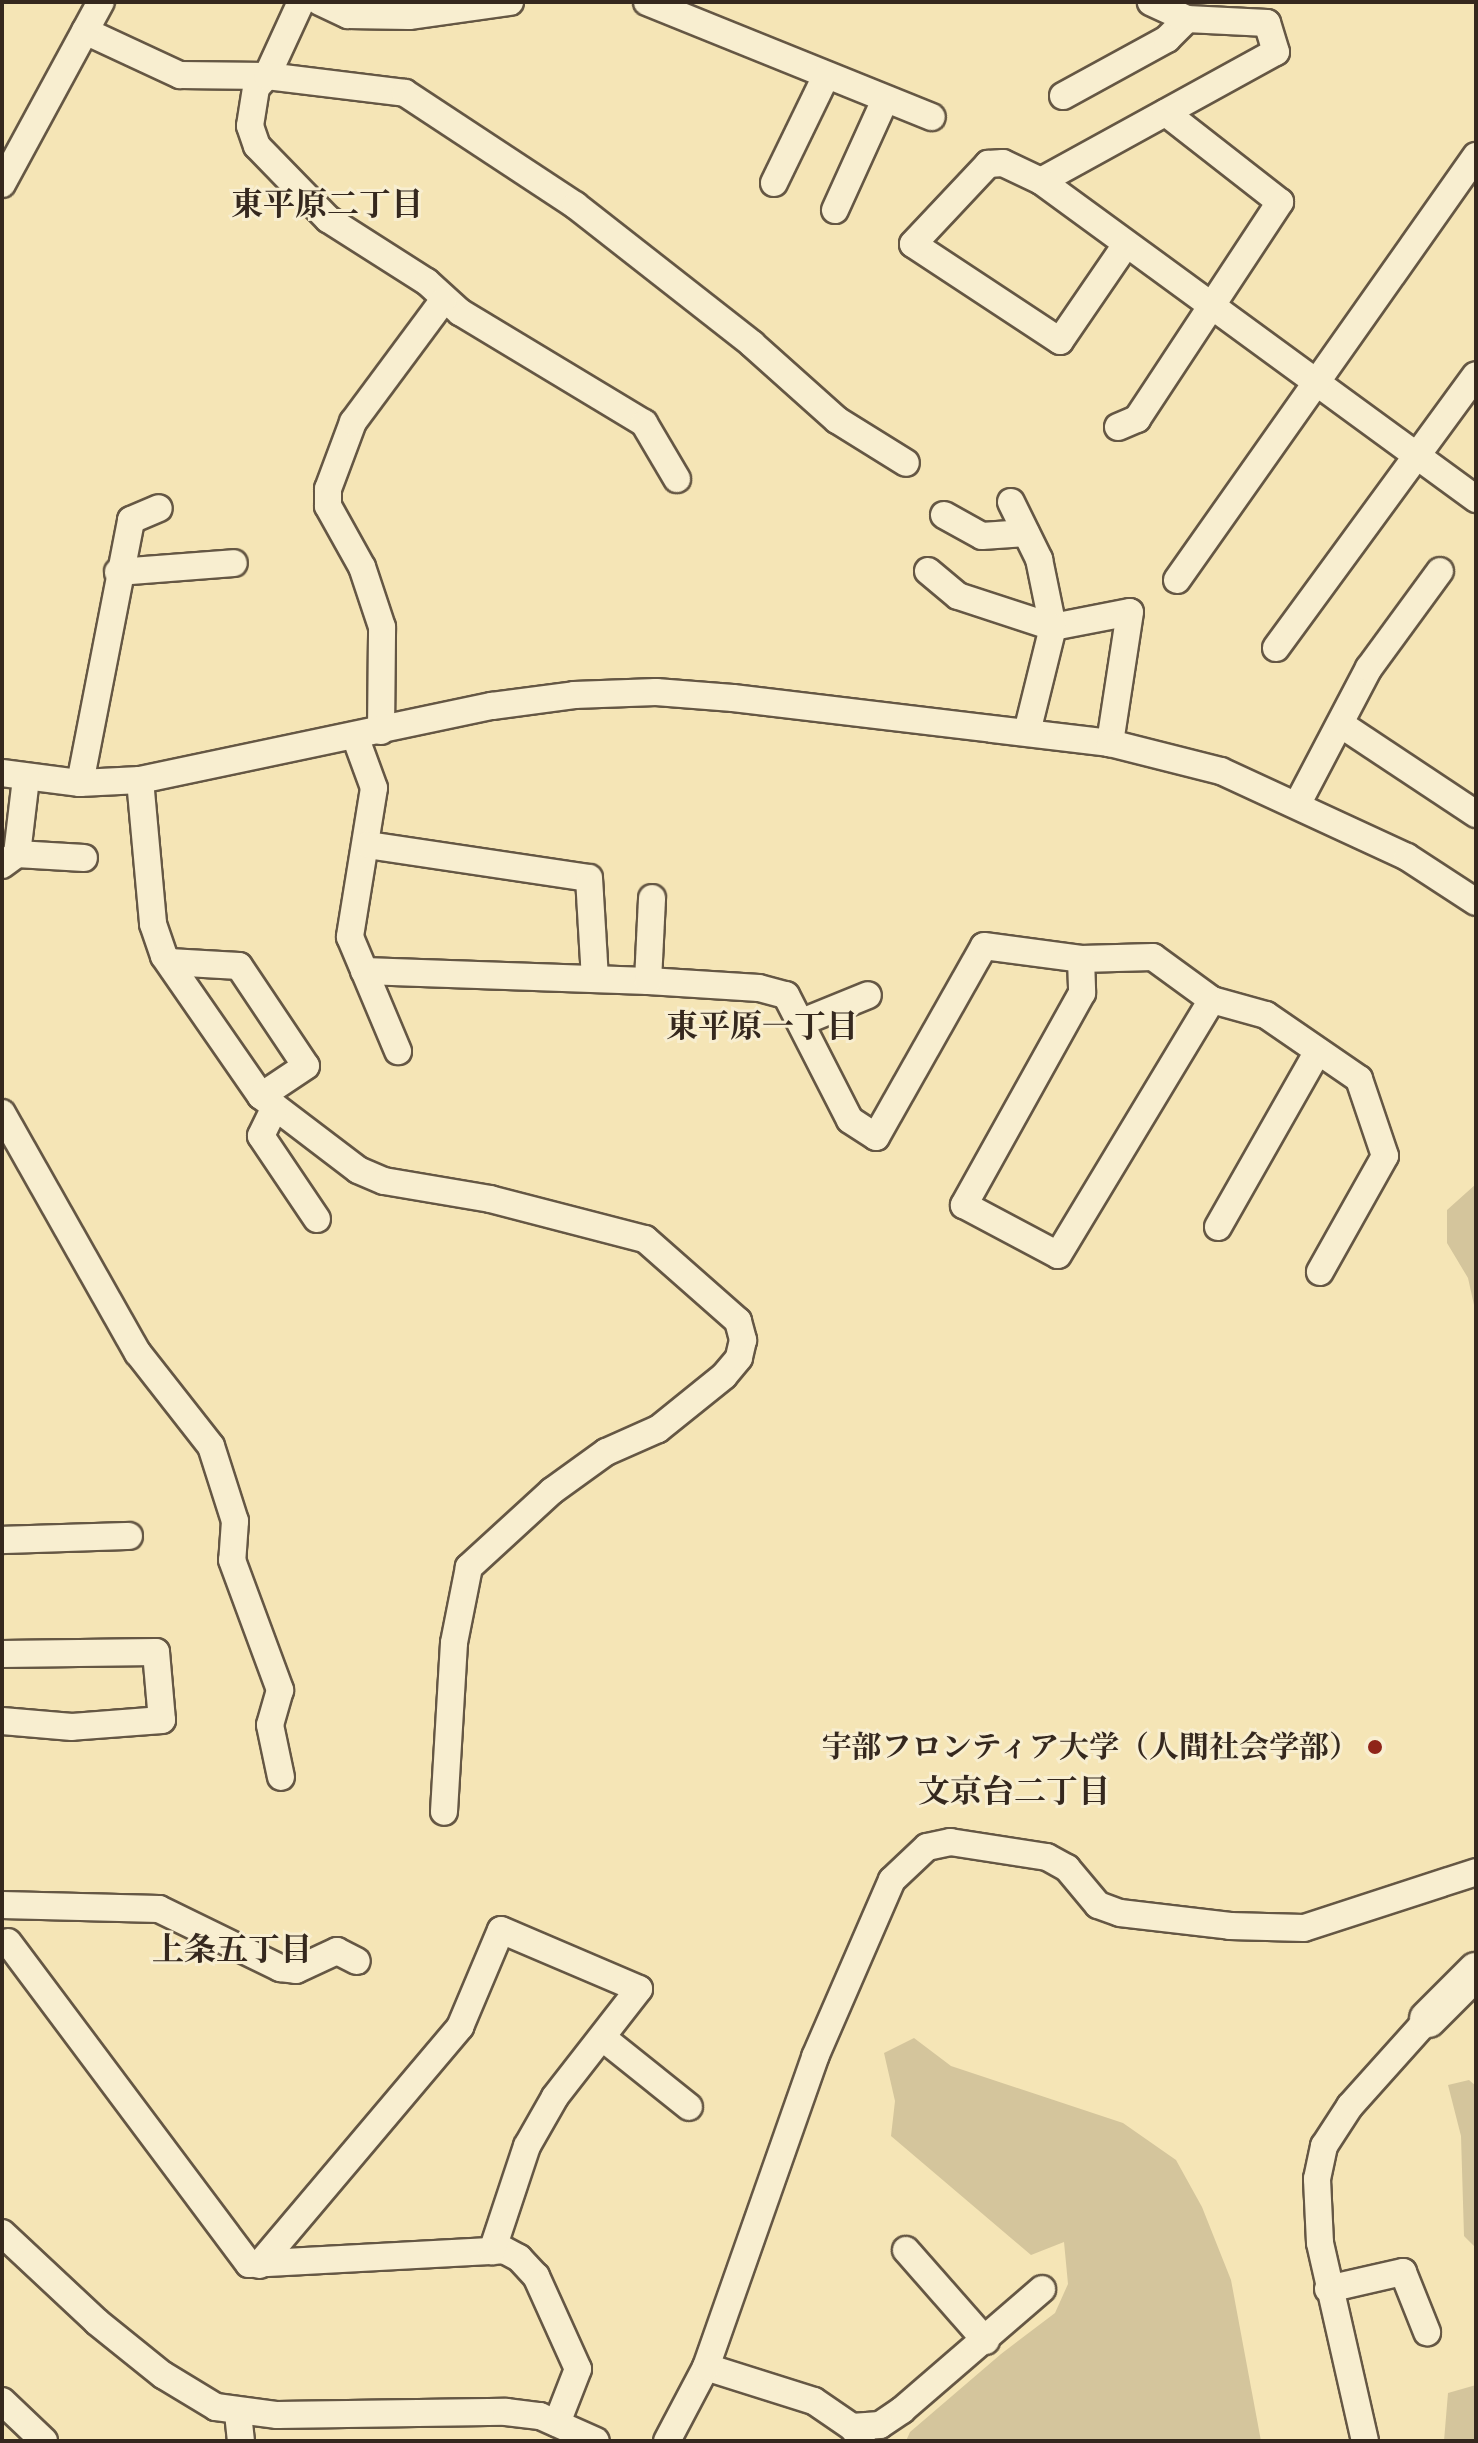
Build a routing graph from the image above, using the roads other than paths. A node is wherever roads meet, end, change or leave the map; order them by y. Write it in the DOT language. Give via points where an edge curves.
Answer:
graph roads {
  1 [pos="101,2"];
  2 [pos="301,2"];
  3 [pos="320,2"];
  4 [pos="510,2"];
  5 [pos="647,2"];
  6 [pos="1151,2"];
  7 [pos="1187,19"];
  8 [pos="85,31"];
  9 [pos="267,76"];
  10 [pos="825,78"];
  11 [pos="1063,96"];
  12 [pos="885,100"];
  13 [pos="1166,113"];
  14 [pos="932,117"];
  15 [pos="1476,156"];
  16 [pos="1041,181"];
  17 [pos="774,183"];
  18 [pos="2,184"];
  19 [pos="835,210"];
  20 [pos="1125,246"];
  21 [pos="443,301"];
  22 [pos="1210,308"];
  23 [pos="1476,375"];
  24 [pos="1317,385"];
  25 [pos="1118,427"];
  26 [pos="1417,457"];
  27 [pos="906,463"];
  28 [pos="677,479"];
  29 [pos="1476,499"];
  30 [pos="1011,502"];
  31 [pos="159,508"];
  32 [pos="944,515"];
  33 [pos="1026,533"];
  34 [pos="234,563"];
  35 [pos="928,571"];
  36 [pos="1440,571"];
  37 [pos="118,572"];
  38 [pos="1177,580"];
  39 [pos="1053,627"];
  40 [pos="1276,648"];
  41 [pos="1342,725"];
  42 [pos="381,731"];
  43 [pos="1027,732"];
  44 [pos="355,736"];
  45 [pos="1110,743"];
  46 [pos="14,776"];
  47 [pos="140,780"];
  48 [pos="80,783"];
  49 [pos="1298,803"];
  50 [pos="1476,814"];
  51 [pos="368,845"];
  52 [pos="84,858"];
  53 [pos="10,859"];
  54 [pos="652,898"];
  55 [pos="1476,902"];
  56 [pos="1081,959"];
  57 [pos="169,962"];
  58 [pos="364,971"];
  59 [pos="595,979"];
  60 [pos="648,981"];
  61 [pos="868,995"];
  62 [pos="1212,1000"];
  63 [pos="802,1022"];
  64 [pos="398,1051"];
  65 [pos="1318,1051"];
  66 [pos="268,1102"];
  67 [pos="2,1113"];
  68 [pos="10,1145"];
  69 [pos="317,1219"];
  70 [pos="1218,1227"];
  71 [pos="1320,1272"];
  72 [pos="129,1536"];
  73 [pos="2,1540"];
  74 [pos="2,1654"];
  75 [pos="2,1674"];
  76 [pos="2,1721"];
  77 [pos="281,1777"];
  78 [pos="444,1812"];
  79 [pos="1476,1872"];
  80 [pos="9,1906"];
  81 [pos="5,1950"];
  82 [pos="357,1961"];
  83 [pos="1476,1971"];
  84 [pos="1428,2019"];
  85 [pos="603,2038"];
  86 [pos="689,2107"];
  87 [pos="2,2233"];
  88 [pos="906,2250"];
  89 [pos="492,2251"];
  90 [pos="259,2265"];
  91 [pos="1042,2289"];
  92 [pos="1328,2289"];
  93 [pos="1427,2332"];
  94 [pos="986,2341"];
  95 [pos="706,2367"];
  96 [pos="2,2401"];
  97 [pos="238,2413"];
  98 [pos="557,2423"];
  99 [pos="857,2434"];
  100 [pos="44,2441"];
  101 [pos="241,2441"];
  102 [pos="596,2441"];
  103 [pos="667,2441"];
  104 [pos="1365,2441"];
  1 -- 8 [label="street"];
  2 -- 9 [label="street"];
  3 -- 4 [label="street" via="348,15 409,16"];
  5 -- 10 [label="street"];
  6 -- 7 [label="street"];
  7 -- 11 [label="street" via="1167,39"];
  7 -- 13 [label="street" via="1267,23 1276,52"];
  8 -- 9 [label="street" via="180,75"];
  8 -- 18 [label="street"];
  9 -- 21 [label="street" via="250,107 257,146 328,219 427,282"];
  9 -- 27 [label="street" via="405,93 575,205 752,344 837,420"];
  10 -- 12 [label="street"];
  10 -- 17 [label="street"];
  12 -- 14 [label="street"];
  12 -- 19 [label="street"];
  13 -- 16 [label="street"];
  13 -- 22 [label="street" via="1280,202"];
  15 -- 24 [label="street"];
  16 -- 20 [label="street"];
  16 -- 20 [label="street" via="1003,163 988,164 913,244 1060,341"];
  20 -- 22 [label="street"];
  21 -- 28 [label="street" via="644,423"];
  21 -- 42 [label="street" via="353,422 328,489 328,506 362,567 382,627"];
  22 -- 24 [label="street"];
  22 -- 25 [label="street" via="1137,419"];
  23 -- 26 [label="street"];
  24 -- 26 [label="street"];
  24 -- 38 [label="street"];
  26 -- 29 [label="street"];
  26 -- 40 [label="street"];
  30 -- 33 [label="street"];
  31 -- 37 [label="street" via="131,520"];
  32 -- 33 [label="street" via="982,536"];
  33 -- 39 [label="street" via="1039,559"];
  34 -- 37 [label="street"];
  35 -- 39 [label="street" via="958,596"];
  36 -- 41 [label="street" via="1369,668"];
  37 -- 48 [label="street"];
  39 -- 43 [label="street"];
  39 -- 45 [label="street" via="1130,612"];
  41 -- 49 [label="street"];
  41 -- 50 [label="street"];
  42 -- 43 [label="street" via="492,706 656,692"];
  42 -- 44 [label="street"];
  43 -- 45 [label="street"];
  44 -- 47 [label="street"];
  44 -- 51 [label="street" via="374,788"];
  45 -- 49 [label="street" via="1221,771"];
  46 -- 48 [label="street"];
  46 -- 53 [label="street"];
  47 -- 48 [label="street"];
  47 -- 57 [label="street" via="153,924"];
  49 -- 55 [label="street" via="1407,857"];
  51 -- 58 [label="street" via="350,937"];
  51 -- 59 [label="street" via="589,878"];
  52 -- 53 [label="street"];
  54 -- 60 [label="street"];
  56 -- 62 [label="street" via="1153,957"];
  56 -- 62 [label="street" via="1082,993 964,1205 1058,1255"];
  56 -- 63 [label="street" via="984,946 876,1137 850,1120"];
  57 -- 66 [label="street"];
  57 -- 66 [label="street" via="239,966 306,1066"];
  58 -- 59 [label="street"];
  58 -- 64 [label="street"];
  59 -- 60 [label="street"];
  60 -- 63 [label="street" via="759,988 786,995"];
  61 -- 63 [label="street"];
  62 -- 65 [label="street" via="1266,1015"];
  65 -- 70 [label="street"];
  65 -- 71 [label="street" via="1359,1079 1385,1156"];
  66 -- 69 [label="street" via="261,1136"];
  66 -- 78 [label="street" via="358,1170 384,1181 490,1199 645,1239 738,1321 743,1340 739,1358 724,1376 658,1429 606,1452 563,1483 469,1567 454,1643"];
  67 -- 68 [label="street"];
  68 -- 77 [label="street" via="138,1353 211,1446 235,1521 232,1560 280,1690 270,1725"];
  72 -- 73 [label="street"];
  74 -- 75 [label="street"];
  74 -- 76 [label="street" via="156,1652 162,1720 72,1727"];
  79 -- 95 [label="street" via="1340,1921 1304,1928 1230,1926 1120,1913 1098,1905 1067,1868 1047,1857 950,1842 927,1847 892,1880 815,2057"];
  80 -- 81 [label="street"];
  80 -- 82 [label="street" via="48,1902 159,1909 280,1968 296,1970 337,1951"];
  81 -- 90 [label="street" via="249,2264"];
  83 -- 84 [label="street"];
  84 -- 92 [label="street" via="1357,2097 1324,2146 1315,2205"];
  85 -- 86 [label="street"];
  85 -- 89 [label="street" via="555,2097 527,2146"];
  85 -- 90 [label="street" via="639,1989 501,1930 460,2027"];
  87 -- 97 [label="street" via="163,2375 216,2407"];
  88 -- 94 [label="street"];
  89 -- 90 [label="street"];
  89 -- 98 [label="street" via="519,2258 536,2276 578,2369"];
  91 -- 94 [label="street"];
  92 -- 93 [label="street" via="1403,2272"];
  92 -- 104 [label="street"];
  94 -- 99 [label="street" via="880,2425"];
  95 -- 99 [label="street" via="814,2401"];
  95 -- 103 [label="street"];
  96 -- 100 [label="street"];
  97 -- 98 [label="street" via="506,2412"];
  97 -- 101 [label="street"];
  98 -- 102 [label="street"];
}
